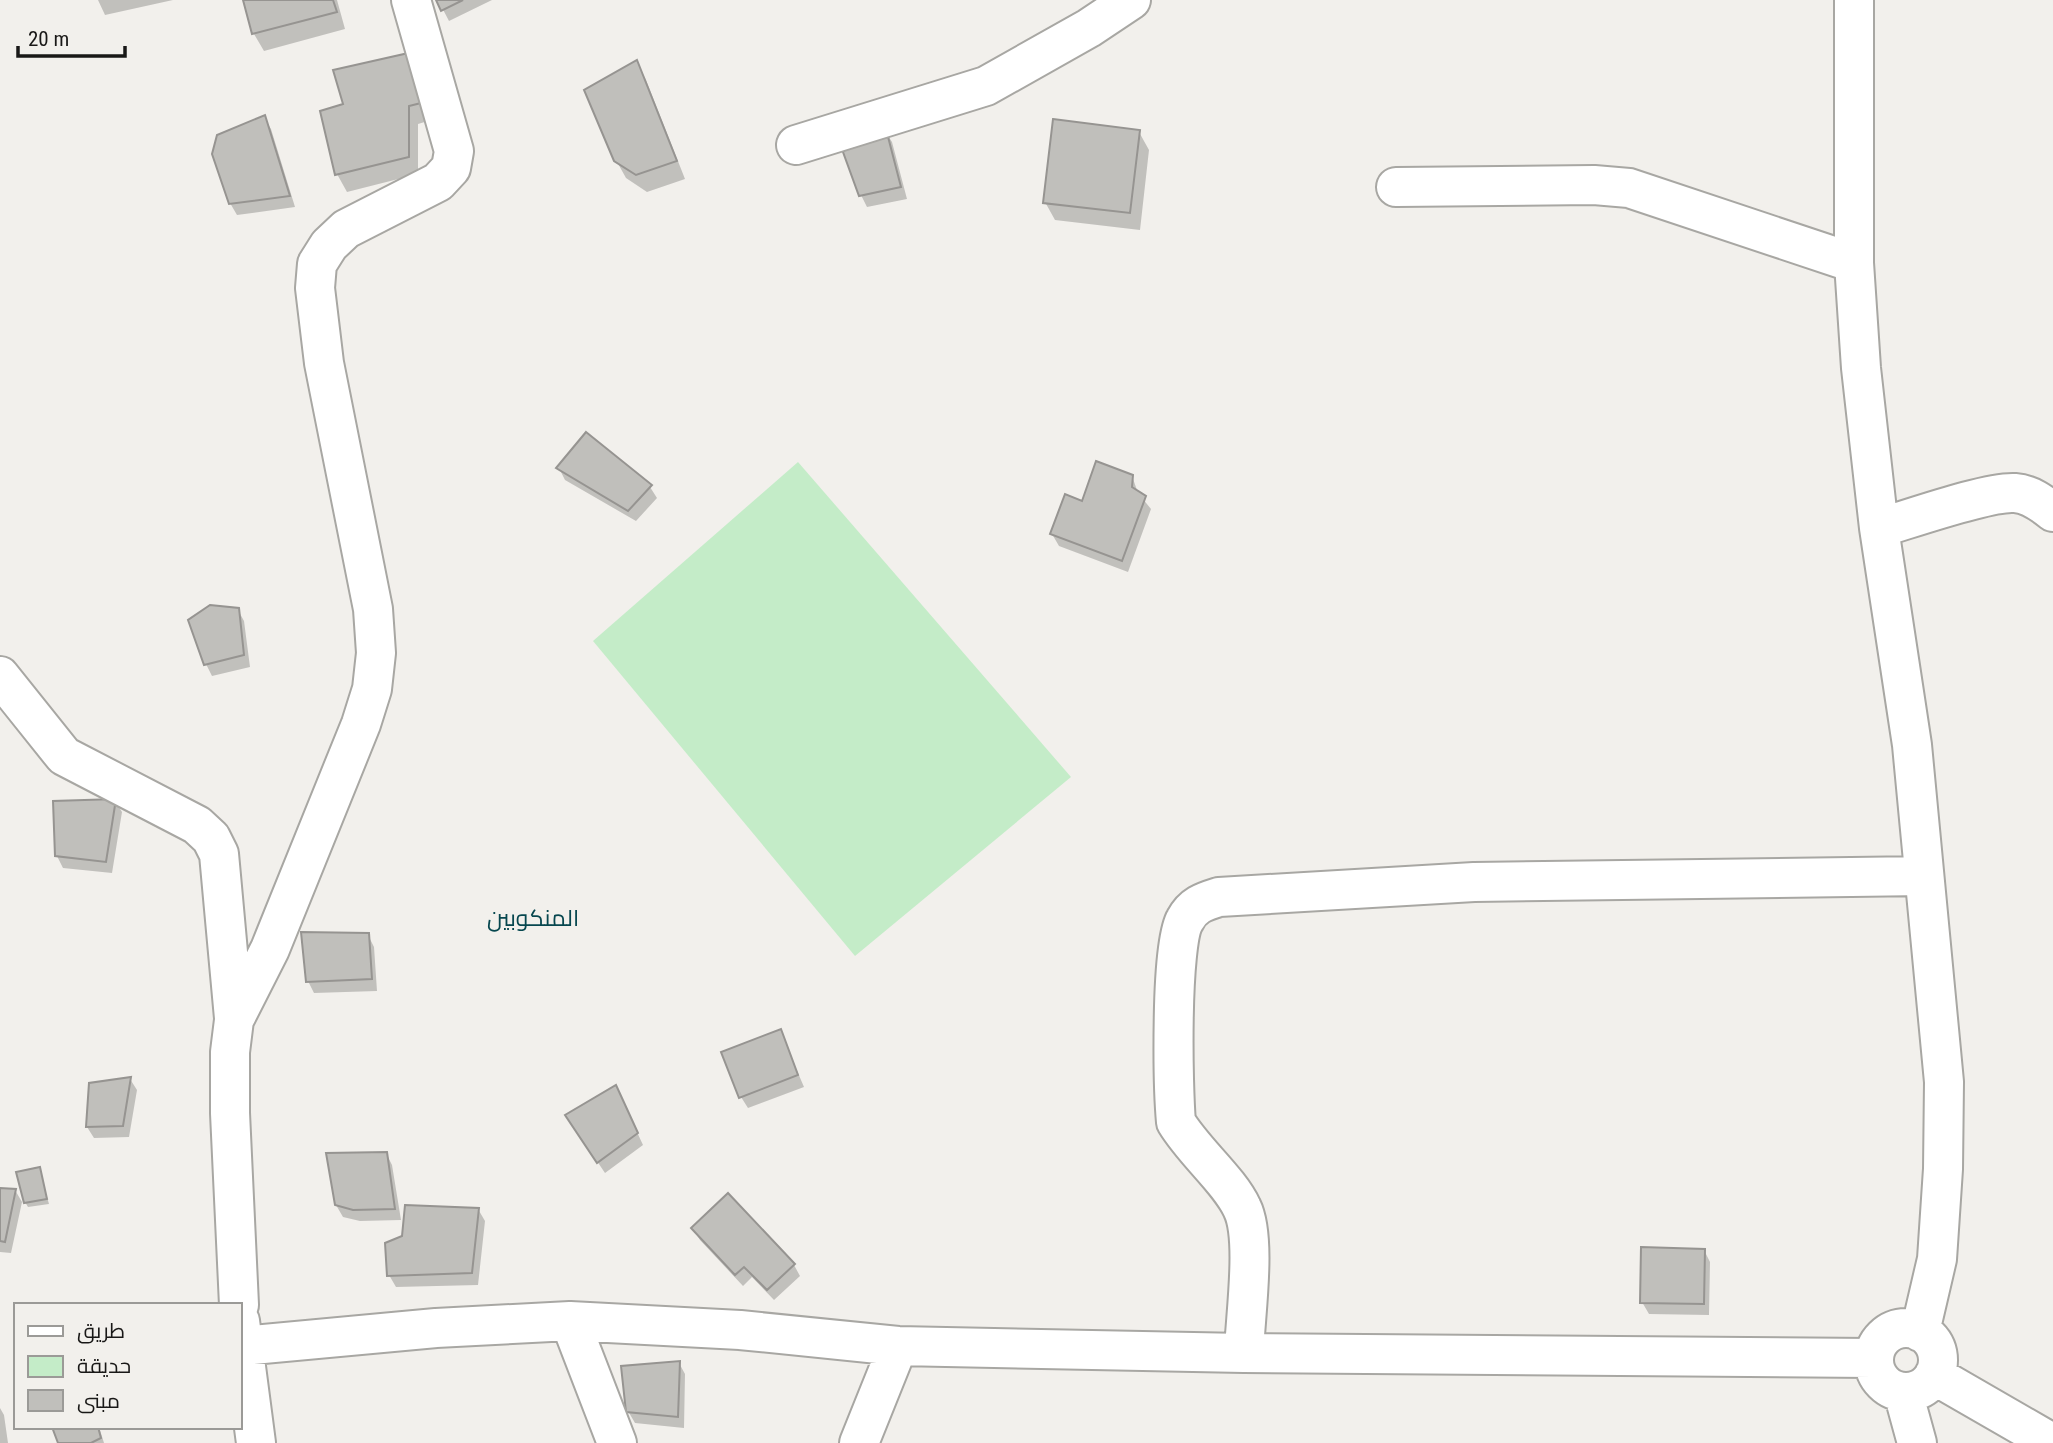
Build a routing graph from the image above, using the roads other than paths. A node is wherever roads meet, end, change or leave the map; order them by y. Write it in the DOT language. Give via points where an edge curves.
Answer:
graph roads {
  1 [pos="411,0"];
  2 [pos="1131,0"];
  3 [pos="1854,0"];
  4 [pos="796,145"];
  5 [pos="1396,187"];
  6 [pos="1854,263"];
  7 [pos="2053,512"];
  8 [pos="1879,528"];
  9 [pos="0,676"];
  10 [pos="1924,877"];
  11 [pos="234,1020"];
  12 [pos="239,1303"];
  13 [pos="570,1321"];
  14 [pos="242,1329"];
  15 [pos="1920,1332"];
  16 [pos="242,1337"];
  17 [pos="898,1346"];
  18 [pos="1244,1353"];
  19 [pos="1873,1358"];
  20 [pos="1919,1384"];
  21 [pos="2046,1442"];
  22 [pos="256,1443"];
  23 [pos="617,1443"];
  24 [pos="859,1443"];
  25 [pos="1917,1443"];
  1 -- 11 [label="street" via="450,132 451,168 438,182 346,229 317,264 315,288 324,363 373,609 376,653 372,689 270,949"];
  2 -- 4 [label="street" via="985,86"];
  3 -- 6 [label="street"];
  5 -- 6 [label="street" via="1629,188"];
  6 -- 8 [label="street"];
  7 -- 8 [label="street" via="2036,499 2015,493"];
  8 -- 10 [label="street" via="1912,745"];
  9 -- 11 [label="street" via="64,756 197,825 211,838 219,854"];
  10 -- 15 [label="street" via="1944,1082 1937,1259"];
  10 -- 18 [label="street" via="1474,882 1219,897 1197,904 1183,922 1177,950 1176,1122 1241,1205 1250,1227"];
  11 -- 12 [label="street" via="230,1113"];
  13 -- 14 [label="street" via="436,1328"];
  13 -- 17 [label="street" via="740,1330"];
  13 -- 23 [label="street"];
  15 -- 19 [label="street" via="1895,1330 1884,1336"];
  15 -- 20 [label="street" via="1936,1350 1938,1363"];
  16 -- 22 [label="street"];
  17 -- 18 [label="street"];
  17 -- 24 [label="street"];
  18 -- 19 [label="street"];
  19 -- 20 [label="street" via="1881,1381"];
  20 -- 21 [label="street"];
  20 -- 25 [label="street"];
}
